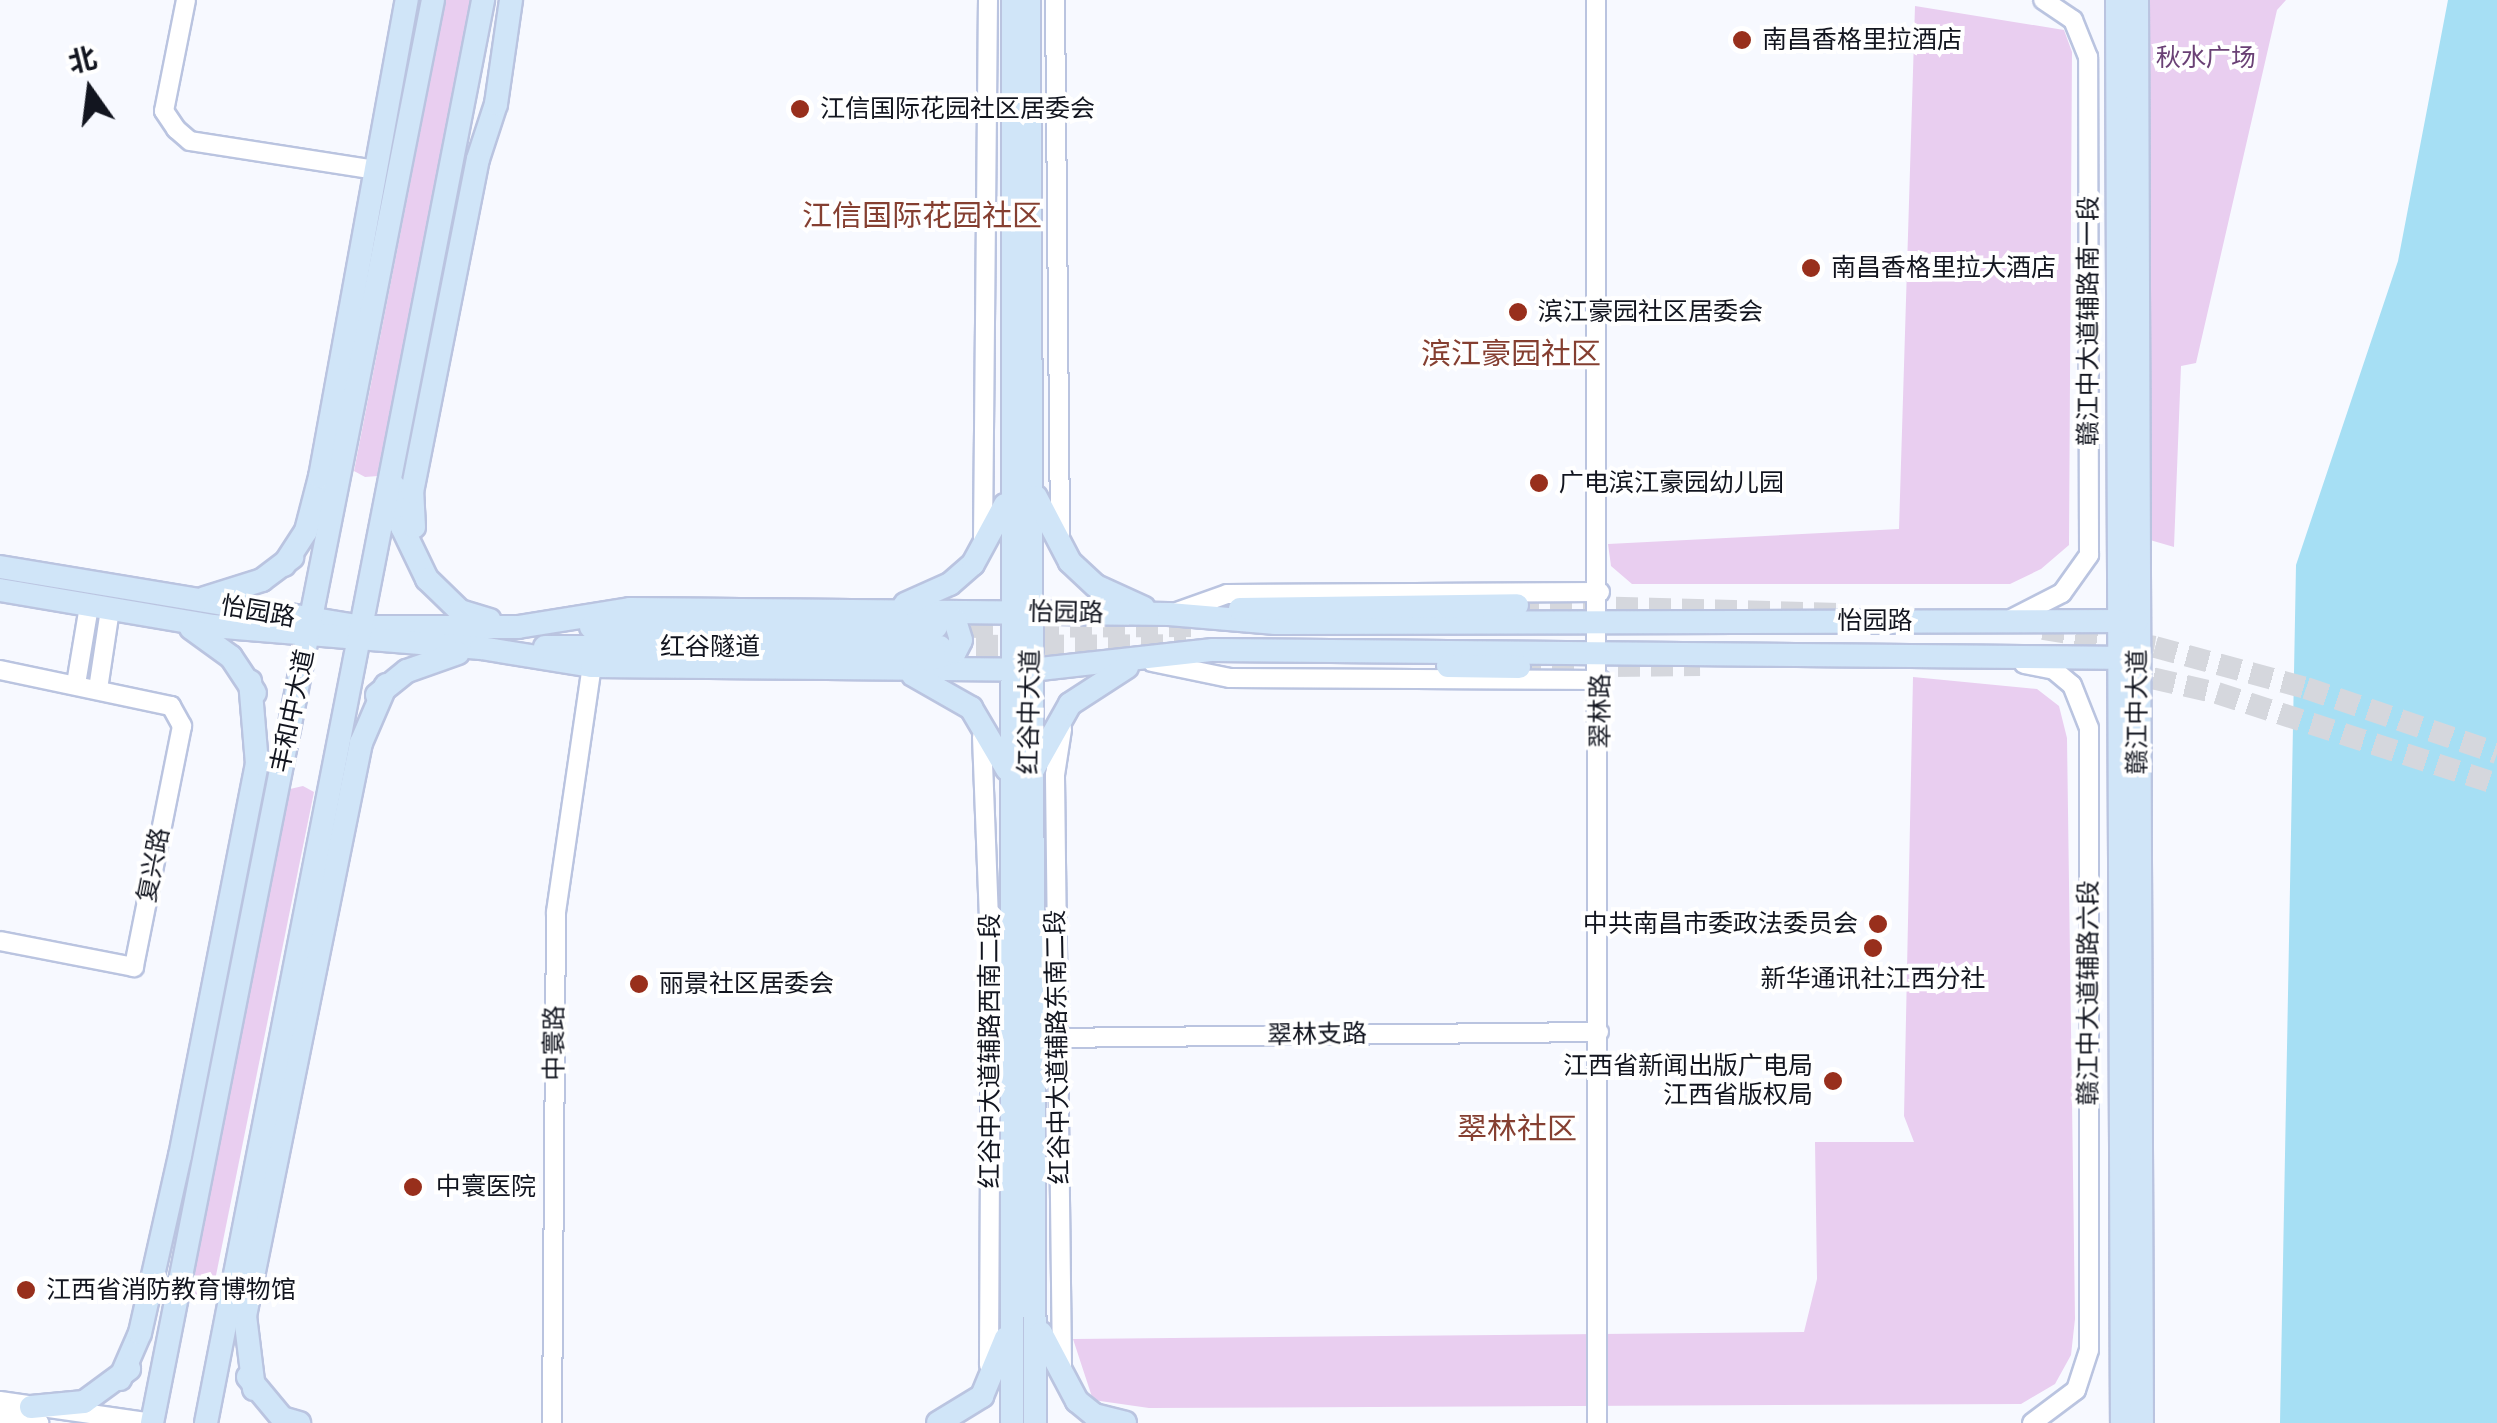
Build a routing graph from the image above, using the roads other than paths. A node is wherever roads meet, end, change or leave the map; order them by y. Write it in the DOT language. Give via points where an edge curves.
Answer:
graph roads {
  1 [pos="186,0"];
  2 [pos="407,0"];
  3 [pos="434,0"];
  4 [pos="483,0"];
  5 [pos="511,0"];
  6 [pos="988,0"];
  7 [pos="1013,0"];
  8 [pos="1029,0"];
  9 [pos="1055,0"];
  10 [pos="1596,0"];
  11 [pos="2043,0"];
  12 [pos="2122,2"];
  13 [pos="376,170"];
  14 [pos="1009,466"];
  15 [pos="392,467"];
  16 [pos="337,471"];
  17 [pos="1030,479"];
  18 [pos="1070,562"];
  19 [pos="973,564"];
  20 [pos="284,565"];
  21 [pos="0,567"];
  22 [pos="427,579"];
  23 [pos="0,590"];
  24 [pos="1600,592"];
  25 [pos="1518,605"];
  26 [pos="99,608"];
  27 [pos="867,608"];
  28 [pos="182,610"];
  29 [pos="1021,612"];
  30 [pos="1169,614"];
  31 [pos="2008,620"];
  32 [pos="2128,621"];
  33 [pos="1601,623"];
  34 [pos="518,628"];
  35 [pos="310,630"];
  36 [pos="359,635"];
  37 [pos="481,648"];
  38 [pos="1601,651"];
  39 [pos="2128,658"];
  40 [pos="1934,659"];
  41 [pos="1146,660"];
  42 [pos="592,666"];
  43 [pos="1519,667"];
  44 [pos="0,670"];
  45 [pos="890,670"];
  46 [pos="1021,671"];
  47 [pos="1601,680"];
  48 [pos="250,681"];
  49 [pos="76,684"];
  50 [pos="386,684"];
  51 [pos="98,689"];
  52 [pos="1070,704"];
  53 [pos="972,708"];
  54 [pos="330,780"];
  55 [pos="276,788"];
  56 [pos="1020,795"];
  57 [pos="0,941"];
  58 [pos="1600,1032"];
  59 [pos="1034,1038"];
  60 [pos="1059,1038"];
  61 [pos="180,1280"];
  62 [pos="230,1297"];
  63 [pos="1024,1307"];
  64 [pos="120,1379"];
  65 [pos="254,1389"];
  66 [pos="1069,1392"];
  67 [pos="982,1396"];
  68 [pos="0,1401"];
  69 [pos="0,1416"];
  70 [pos="35,1419"];
  71 [pos="152,1423"];
  72 [pos="206,1423"];
  73 [pos="300,1423"];
  74 [pos="552,1423"];
  75 [pos="938,1423"];
  76 [pos="1012,1423"];
  77 [pos="1035,1423"];
  78 [pos="1125,1423"];
  79 [pos="1597,1423"];
  80 [pos="2032,1423"];
  81 [pos="2122,1423"];
  82 [pos="2142,1423"];
  1 -- 13 [label="street" via="164,111 176,129 190,141"];
  2 -- 13 [label="main road"];
  3 -- 16 [label="main road, 丰和中大道"];
  4 -- 15 [label="main road, 丰和中大道"];
  5 -- 22 [label="main road" via="496,104 478,159 412,492"];
  6 -- 19 [label="street" via="986,523"];
  7 -- 14 [label="main road, 红谷中大道"];
  8 -- 17 [label="main road, 红谷中大道"];
  9 -- 18 [label="street" via="1056,482 1058,526"];
  10 -- 24 [label="street, 翠林路"];
  11 -- 31 [label="street, 赣江中大道辅路南一段" via="2074,20 2088,57 2089,555 2062,593"];
  12 -- 32 [label="main road, 赣江中大道"];
  13 -- 20 [label="main road" via="320,477 306,531"];
  14 -- 19 [label="main road" via="1001,519"];
  14 -- 29 [label="main road, 红谷中大道"];
  15 -- 22 [label="main road" via="402,527"];
  15 -- 36 [label="main road, 丰和中大道"];
  16 -- 20 [label="main road" via="310,538"];
  16 -- 35 [label="main road, 丰和中大道"];
  17 -- 18 [label="main road" via="1052,538"];
  17 -- 29 [label="main road, 红谷中大道"];
  18 -- 30 [label="main road" via="1127,603"];
  19 -- 27 [label="main road" via="925,598"];
  20 -- 28 [label="main road"];
  21 -- 28 [label="main road, 怡园路"];
  22 -- 34 [label="main road" via="460,611"];
  23 -- 26 [label="main road, 怡园路"];
  24 -- 30 [label="street" via="1227,594"];
  24 -- 33 [label="street, 翠林路"];
  25 -- 30 [label="main road" via="1278,606"];
  26 -- 28 [label="main road, 怡园路"];
  26 -- 49 [label="street"];
  26 -- 51 [label="street"];
  27 -- 29 [label="main road, 怡园路"];
  27 -- 34 [label="main road, 怡园路" via="630,609"];
  27 -- 45 [label="main road" via="955,620 961,640 955,652"];
  28 -- 35 [label="main road, 怡园路"];
  28 -- 48 [label="main road"];
  29 -- 30 [label="main road, 怡园路"];
  29 -- 46 [label="main road, 红谷中大道"];
  30 -- 33 [label="main road, 怡园路" via="1276,623"];
  31 -- 32 [label="main road, 怡园路"];
  31 -- 33 [label="main road, 怡园路"];
  32 -- 39 [label="main road, 赣江中大道"];
  33 -- 38 [label="street, 翠林路"];
  34 -- 36 [label="main road, 怡园路"];
  34 -- 37 [label="main road, 红谷隧道" via="938,637"];
  35 -- 36 [label="main road, 怡园路"];
  35 -- 55 [label="main road, 丰和中大道"];
  36 -- 37 [label="main road, 怡园路"];
  36 -- 54 [label="main road, 丰和中大道"];
  37 -- 42 [label="main road, 怡园路"];
  37 -- 50 [label="main road" via="429,661"];
  38 -- 40 [label="main road, 怡园路"];
  38 -- 41 [label="main road, 怡园路" via="1213,650"];
  38 -- 47 [label="street, 翠林路"];
  39 -- 40 [label="main road, 怡园路"];
  39 -- 81 [label="main road, 赣江中大道"];
  39 -- 82 [label="main road, 赣江中大道"];
  40 -- 80 [label="street, 赣江中大道辅路六段" via="2054,670 2079,696 2089,728 2089,1350 2076,1390"];
  41 -- 43 [label="main road"];
  41 -- 46 [label="main road, 怡园路"];
  41 -- 47 [label="street" via="1230,678"];
  41 -- 52 [label="main road" via="1105,676"];
  42 -- 45 [label="main road, 怡园路"];
  42 -- 74 [label="street, 中寰路" via="556,912"];
  44 -- 49 [label="street, 复兴路"];
  45 -- 46 [label="main road, 怡园路"];
  45 -- 53 [label="main road" via="948,690"];
  46 -- 56 [label="main road, 红谷中大道"];
  47 -- 58 [label="street, 翠林路"];
  48 -- 55 [label="main road" via="266,715"];
  48 -- 64 [label="main road" via="257,764 180,1156 140,1333"];
  49 -- 51 [label="street, 复兴路"];
  50 -- 54 [label="main road" via="362,710"];
  50 -- 65 [label="main road" via="362,742 246,1316"];
  51 -- 57 [label="street, 复兴路" via="171,706 182,726 134,967"];
  52 -- 56 [label="main road"];
  52 -- 60 [label="street, 红谷中大道辅路东南二段" via="1055,775"];
  53 -- 56 [label="main road"];
  53 -- 67 [label="street, 红谷中大道辅路西南二段" via="987,757 988,816 992,1350"];
  54 -- 62 [label="main road, 丰和中大道"];
  55 -- 61 [label="main road, 丰和中大道"];
  56 -- 59 [label="main road, 红谷中大道"];
  56 -- 63 [label="main road, 红谷中大道"];
  58 -- 60 [label="street, 翠林支路"];
  58 -- 79 [label="street, 翠林路"];
  59 -- 60 [label="street, 翠林支路"];
  59 -- 63 [label="main road, 红谷中大道"];
  60 -- 66 [label="street, 红谷中大道辅路东南二段" via="1060,1354"];
  61 -- 64 [label="main road" via="141,1355"];
  61 -- 71 [label="main road, 丰和中大道"];
  62 -- 65 [label="main road"];
  62 -- 72 [label="main road, 丰和中大道"];
  63 -- 66 [label="main road"];
  63 -- 67 [label="main road"];
  63 -- 76 [label="main road, 红谷中大道"];
  63 -- 77 [label="main road, 红谷中大道"];
  64 -- 70 [label="main road" via="84,1402"];
  65 -- 73 [label="main road" via="282,1418"];
  66 -- 78 [label="main road" via="1094,1415"];
  67 -- 75 [label="main road"];
  68 -- 70 [label="street"];
  69 -- 70 [label="street"];
  70 -- 71 [label="street"];
}
